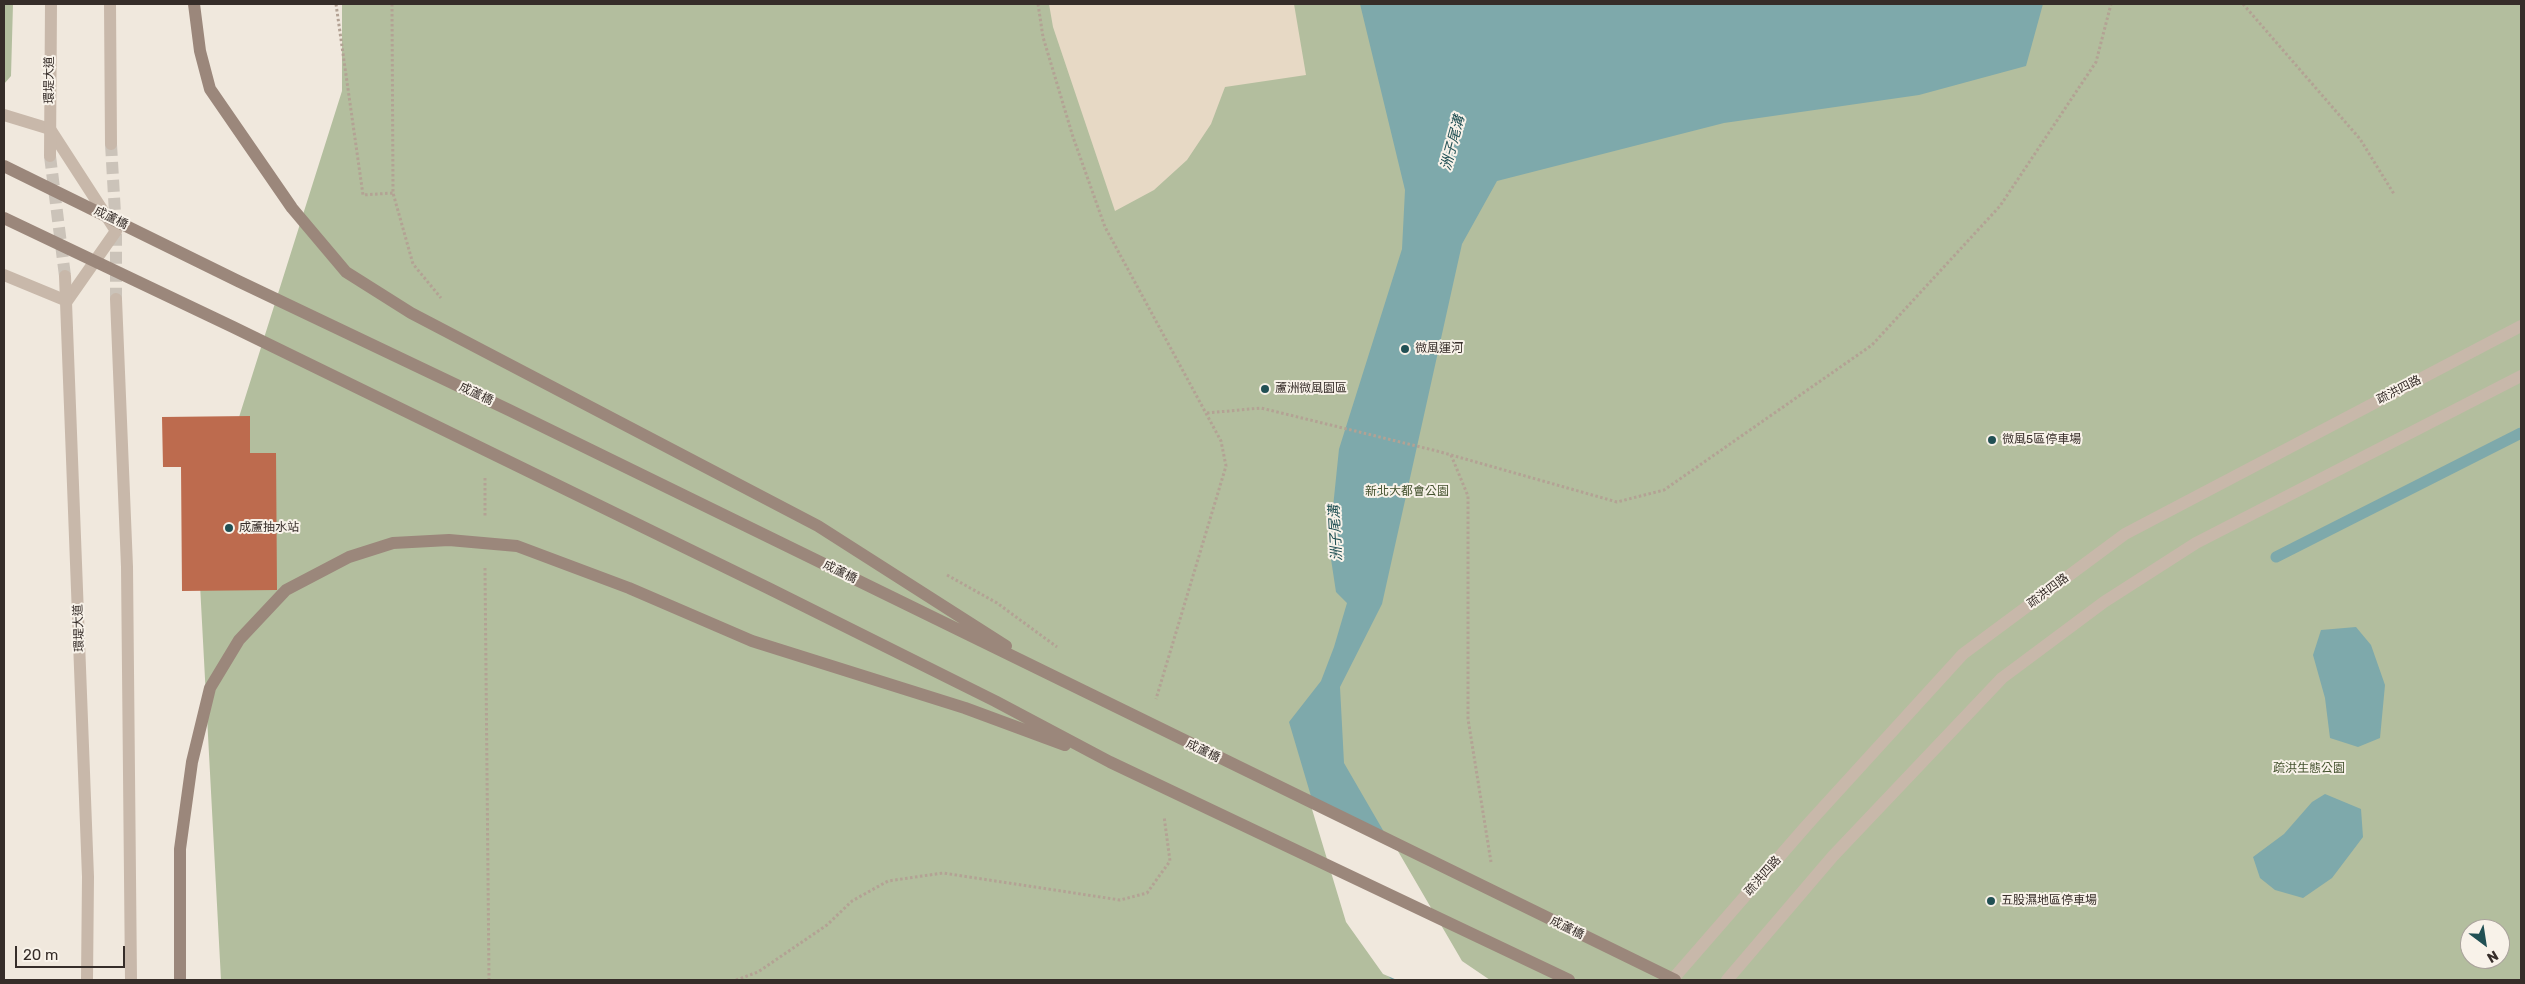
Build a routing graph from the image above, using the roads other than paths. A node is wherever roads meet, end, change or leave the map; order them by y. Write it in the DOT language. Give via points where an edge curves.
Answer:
graph roads {
  1 [pos="50,4"];
  2 [pos="110,4"];
  3 [pos="194,4"];
  4 [pos="4,115"];
  5 [pos="50,129"];
  6 [pos="111,144"];
  7 [pos="50,156"];
  8 [pos="4,166"];
  9 [pos="4,218"];
  10 [pos="4,275"];
  11 [pos="65,276"];
  12 [pos="116,299"];
  13 [pos="67,301"];
  14 [pos="2521,326"];
  15 [pos="2521,376"];
  16 [pos="1218,758"];
  17 [pos="1110,762"];
  18 [pos="87,980"];
  19 [pos="131,980"];
  20 [pos="180,980"];
  21 [pos="1569,980"];
  22 [pos="1673,980"];
  23 [pos="1727,980"];
  1 -- 5 [label="street, 環堤大道"];
  2 -- 6 [label="street"];
  3 -- 16 [label="main road, bridge" via="200,51 210,89 292,208 346,272 411,313 818,526 1016,653"];
  4 -- 5 [label="street"];
  5 -- 7 [label="street, 環堤大道"];
  5 -- 13 [label="street" via="116,231"];
  8 -- 16 [label="main road, 成蘆橋, bridge"];
  9 -- 17 [label="main road, bridge" via="768,588"];
  10 -- 13 [label="street"];
  11 -- 13 [label="street, 環堤大道"];
  12 -- 19 [label="street" via="128,567"];
  13 -- 18 [label="street, 環堤大道" via="88,877"];
  14 -- 22 [label="street, 疏洪四路" via="2125,534 1963,654 1807,825"];
  15 -- 23 [label="street" via="2196,543 2104,602 2002,678 1833,856"];
  16 -- 22 [label="main road, 成蘆橋, bridge"];
  17 -- 20 [label="main road, bridge" via="964,708 752,641 629,588 516,546 449,540 393,543 349,558 286,590 239,640 210,688 192,762 180,849"];
  17 -- 21 [label="main road, bridge"];
}
